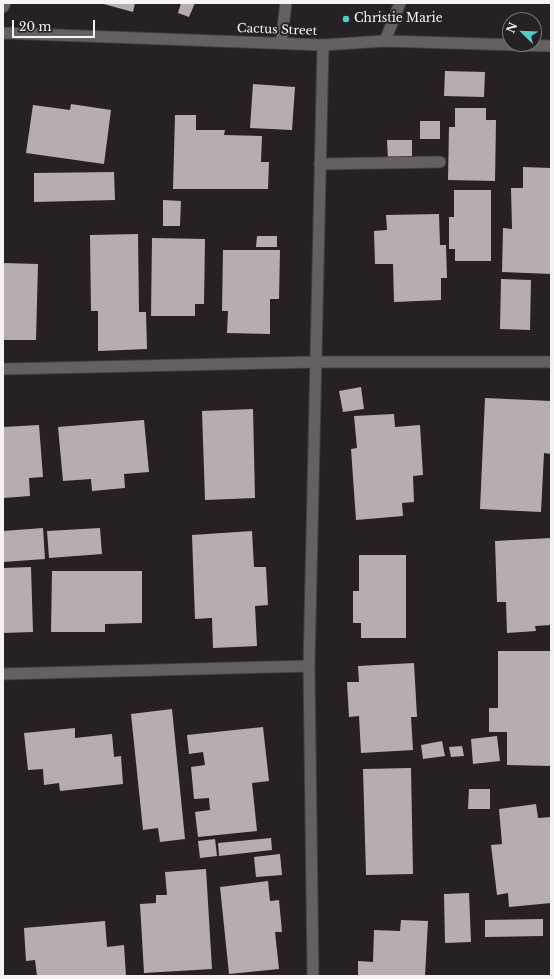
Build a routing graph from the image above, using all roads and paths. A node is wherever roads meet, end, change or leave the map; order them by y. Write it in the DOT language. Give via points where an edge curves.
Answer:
graph roads {
  1 [pos="4,3"];
  2 [pos="286,3"];
  3 [pos="400,3"];
  4 [pos="3,6"];
  5 [pos="3,33"];
  6 [pos="385,41"];
  7 [pos="280,43"];
  8 [pos="323,44"];
  9 [pos="551,46"];
  10 [pos="440,162"];
  11 [pos="320,164"];
  12 [pos="316,362"];
  13 [pos="551,362"];
  14 [pos="3,369"];
  15 [pos="309,666"];
  16 [pos="3,674"];
  17 [pos="312,976"];
  1 -- 4 [label="street"];
  2 -- 7 [label="street"];
  3 -- 6 [label="street"];
  5 -- 7 [label="street, Cactus Street"];
  6 -- 8 [label="street, Cactus Street"];
  6 -- 9 [label="street, Cactus Street"];
  7 -- 8 [label="street, Cactus Street"];
  8 -- 11 [label="street"];
  10 -- 11 [label="street"];
  11 -- 12 [label="street"];
  12 -- 13 [label="street"];
  12 -- 14 [label="street"];
  12 -- 15 [label="street"];
  15 -- 16 [label="street"];
  15 -- 17 [label="street"];
}
